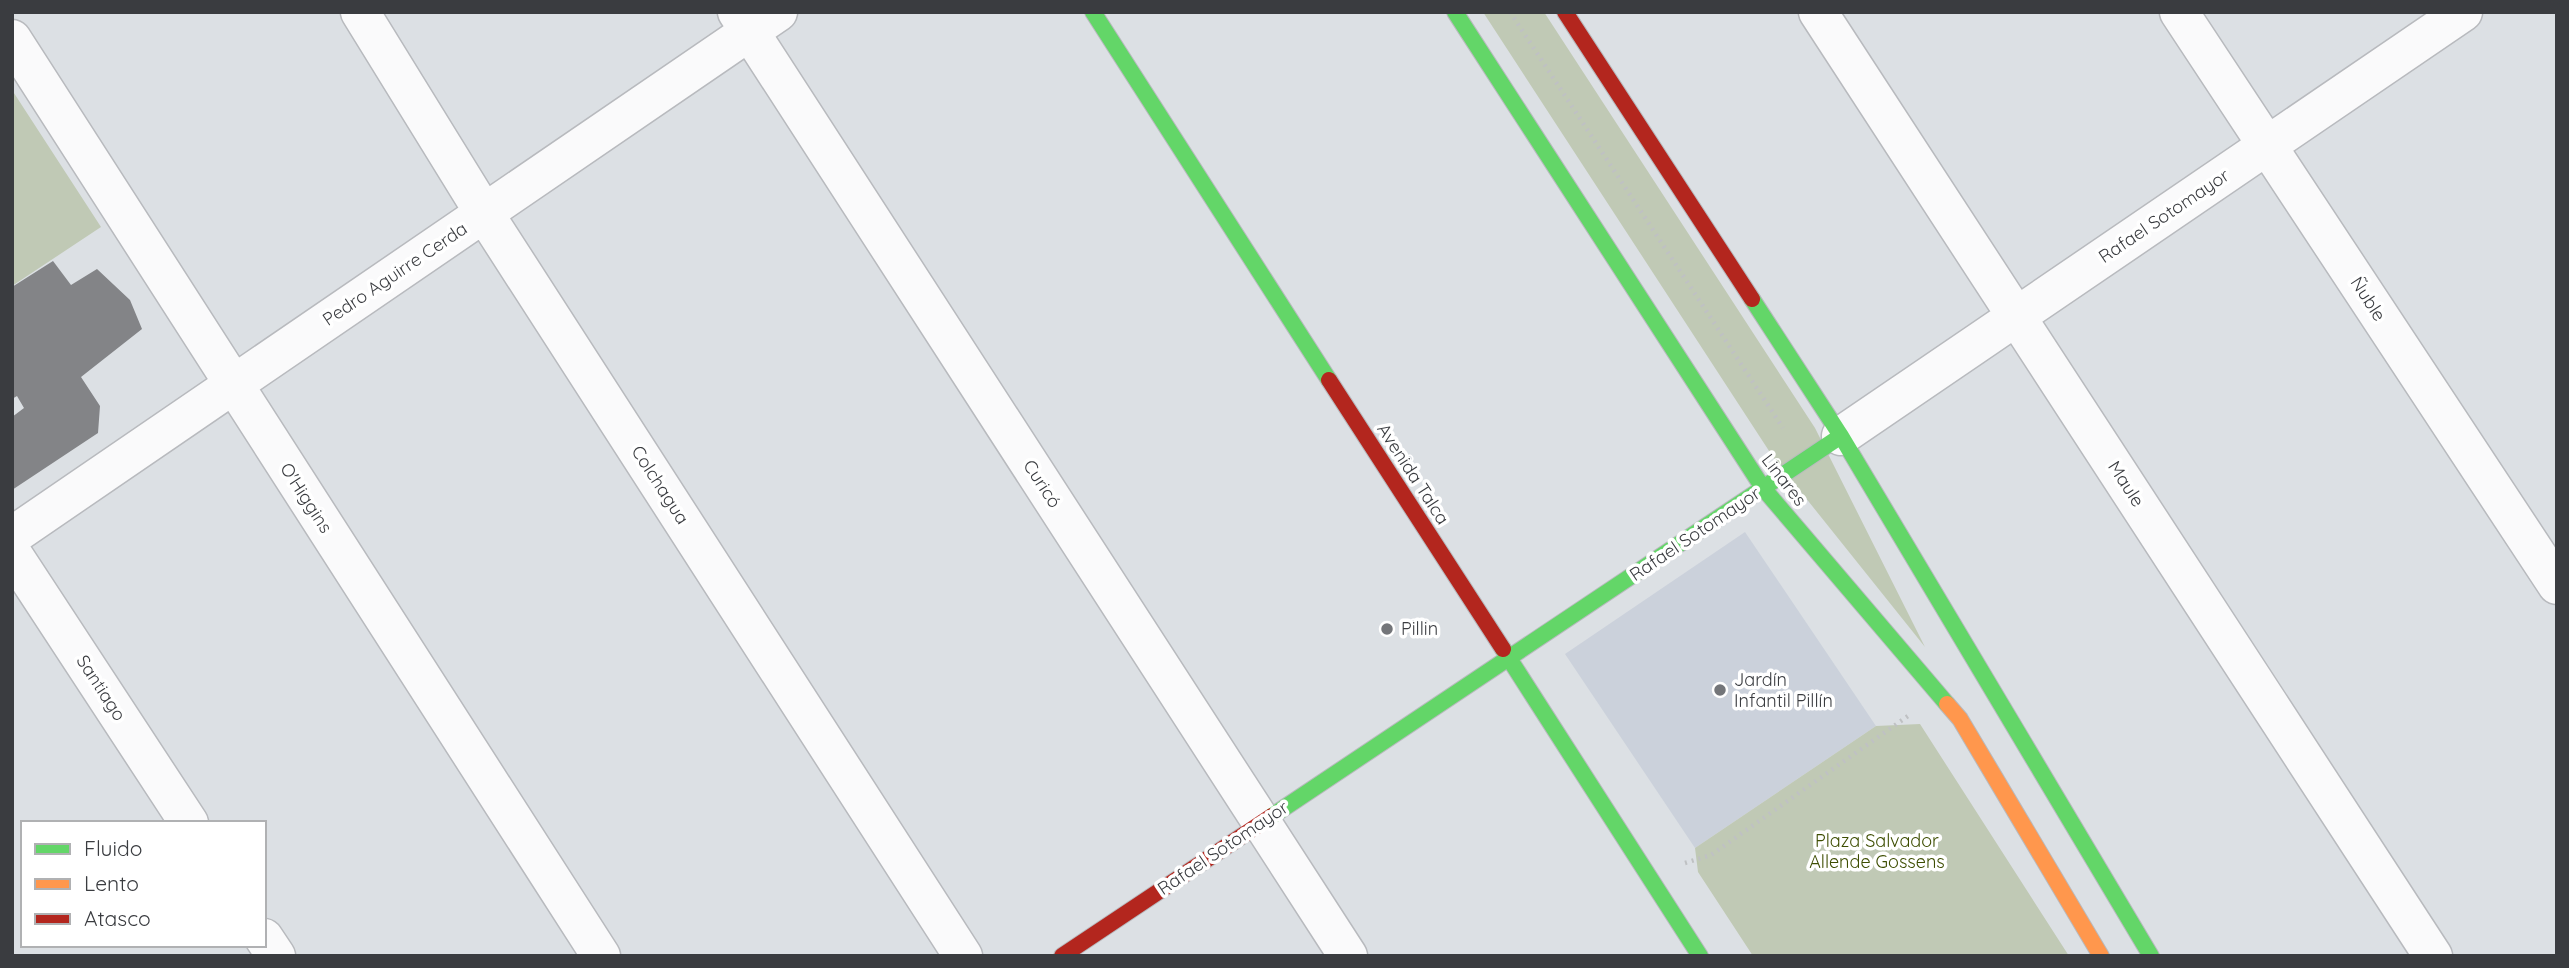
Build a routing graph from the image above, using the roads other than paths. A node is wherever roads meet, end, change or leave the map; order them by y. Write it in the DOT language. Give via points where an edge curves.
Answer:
graph roads {
  1 [pos="360,12"];
  2 [pos="1093,12"];
  3 [pos="1455,12"];
  4 [pos="1565,12"];
  5 [pos="1818,12"];
  6 [pos="2179,12"];
  7 [pos="2463,12"];
  8 [pos="755,19"];
  9 [pos="12,39"];
  10 [pos="2267,146"];
  11 [pos="484,213"];
  12 [pos="2016,316"];
  13 [pos="233,384"];
  14 [pos="1841,436"];
  15 [pos="1763,488"];
  16 [pos="12,536"];
  17 [pos="12,553"];
  18 [pos="2557,585"];
  19 [pos="1509,658"];
  20 [pos="188,821"];
  21 [pos="1262,822"];
  22 [pos="266,941"];
  23 [pos="276,956"];
  24 [pos="601,956"];
  25 [pos="963,956"];
  26 [pos="1062,956"];
  27 [pos="1348,956"];
  28 [pos="1700,956"];
  29 [pos="2101,956"];
  30 [pos="2151,956"];
  31 [pos="2433,956"];
  1 -- 11 [label="street, Colchagua"];
  2 -- 19 [label="main road, Avenida Talca"];
  3 -- 15 [label="main road, Linares"];
  4 -- 14 [label="main road"];
  5 -- 12 [label="street, Maule"];
  6 -- 10 [label="street, Ñuble"];
  7 -- 10 [label="street, Rafael Sotomayor"];
  8 -- 11 [label="street, Pedro Aguirre Cerda"];
  8 -- 21 [label="street, Curicó"];
  9 -- 13 [label="street, O'Higgins"];
  10 -- 12 [label="street, Rafael Sotomayor"];
  10 -- 18 [label="street, Ñuble"];
  11 -- 13 [label="street, Pedro Aguirre Cerda"];
  11 -- 25 [label="street, Colchagua"];
  12 -- 14 [label="street, Rafael Sotomayor"];
  12 -- 31 [label="street, Maule"];
  13 -- 16 [label="street, Pedro Aguirre Cerda"];
  13 -- 24 [label="street, O'Higgins"];
  14 -- 15 [label="main road, Rafael Sotomayor"];
  14 -- 30 [label="main road"];
  15 -- 19 [label="main road, Rafael Sotomayor"];
  15 -- 29 [label="main road, Linares" via="1961,719"];
  17 -- 20 [label="street, Santiago"];
  19 -- 21 [label="main road, Rafael Sotomayor"];
  19 -- 28 [label="main road, Avenida Talca"];
  21 -- 26 [label="main road, Rafael Sotomayor"];
  21 -- 27 [label="street, Curicó"];
  22 -- 23 [label="street"];
}
